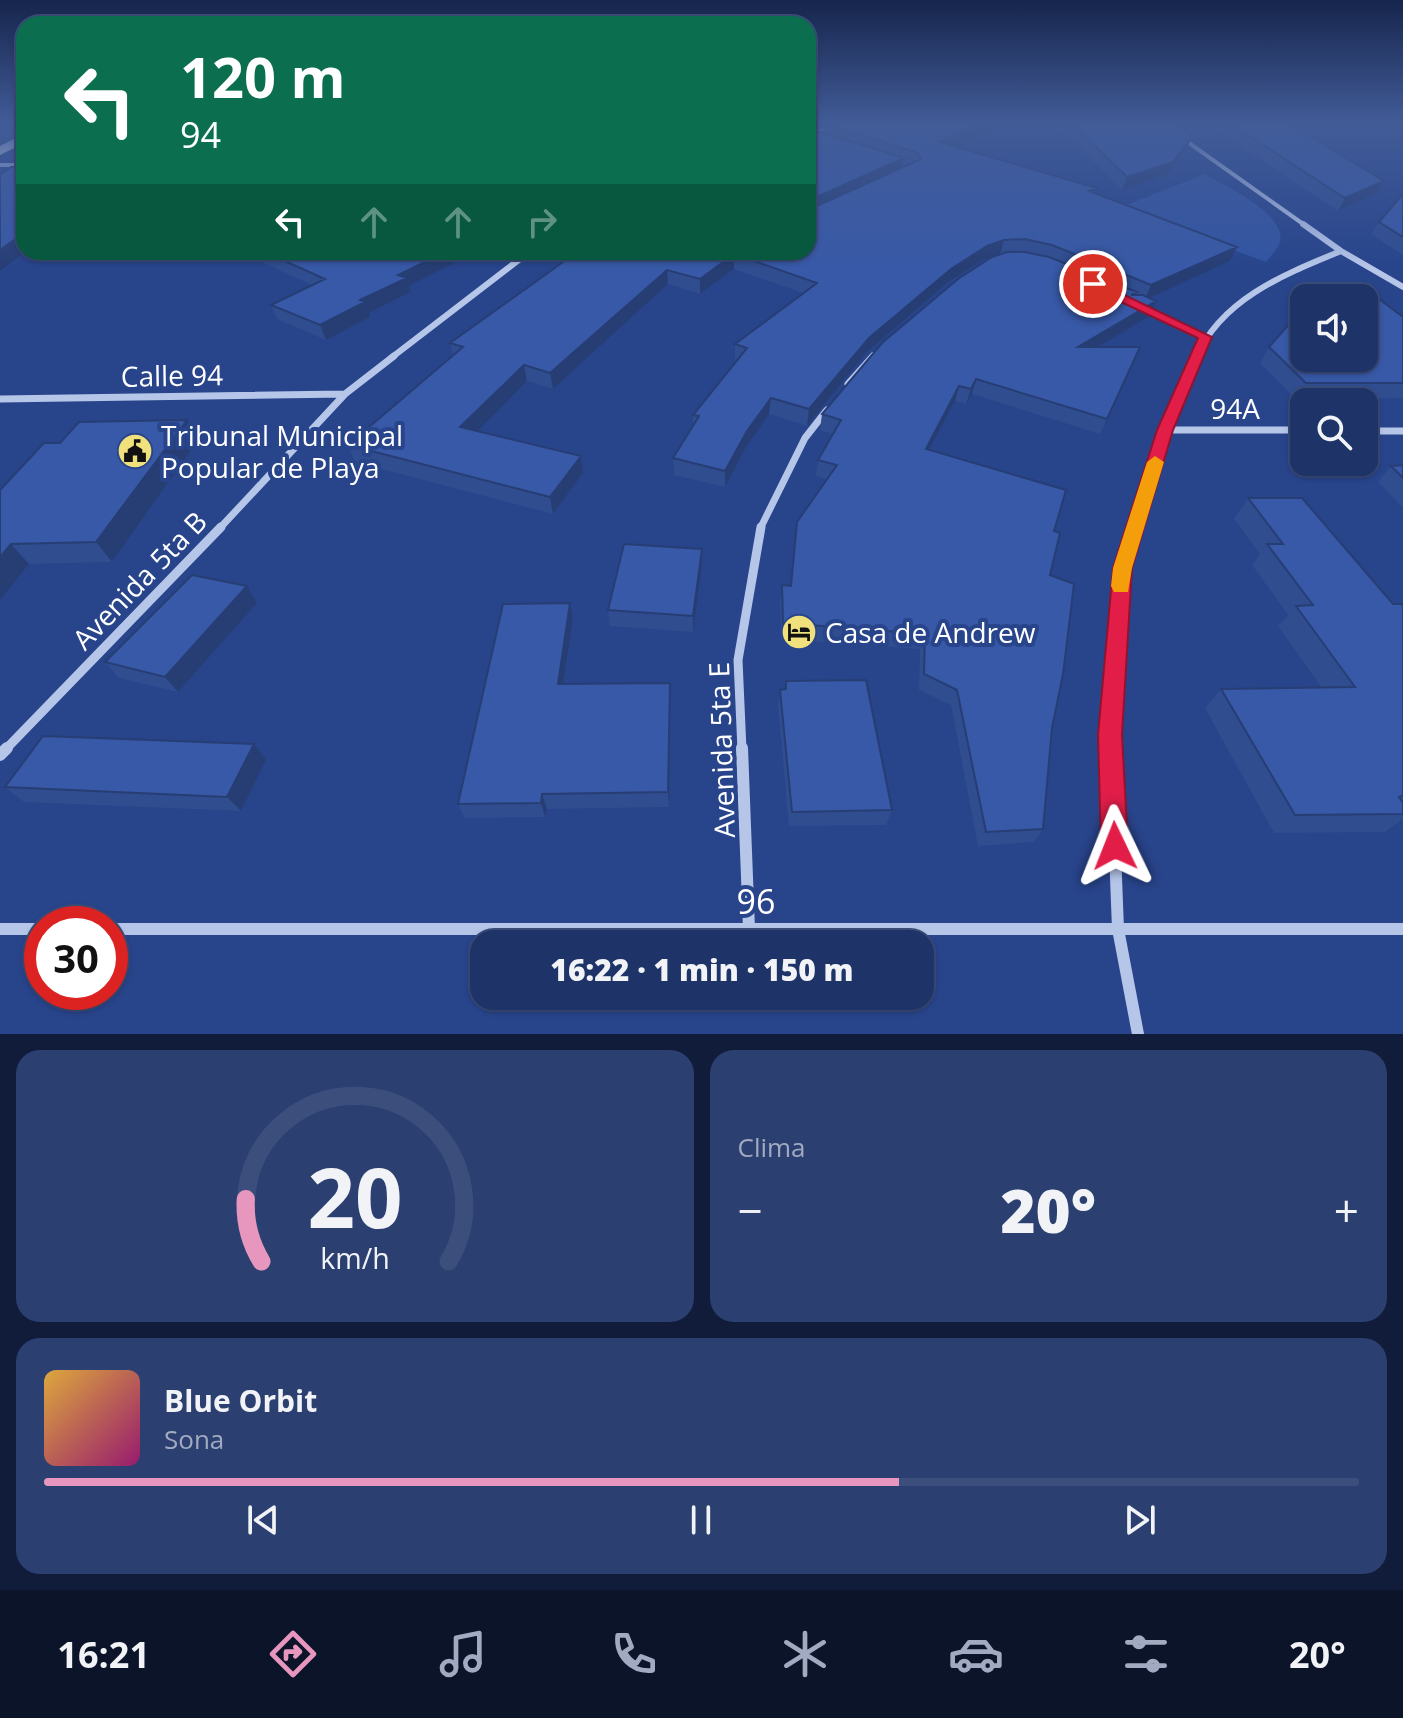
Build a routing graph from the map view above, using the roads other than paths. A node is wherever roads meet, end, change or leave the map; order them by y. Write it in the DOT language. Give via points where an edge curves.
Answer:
graph roads {
  1 [pos="1228,171"];
  2 [pos="1341,251"];
  3 [pos="519,260"];
  4 [pos="1403,287"];
  5 [pos="1135,304"];
  6 [pos="1205,337"];
  7 [pos="886,344"];
  8 [pos="844,389"];
  9 [pos="345,394"];
  10 [pos="0,399"];
  11 [pos="834,401"];
  12 [pos="1165,430"];
  13 [pos="1290,430"];
  14 [pos="1378,431"];
  15 [pos="1403,431"];
  16 [pos="0,755"];
  17 [pos="0,929"];
  18 [pos="24,929"];
  19 [pos="128,929"];
  20 [pos="749,929"];
  21 [pos="1118,929"];
  22 [pos="1403,929"];
  23 [pos="1138,1034"];
  1 -- 2 [label="street"];
  2 -- 4 [label="street"];
  2 -- 6 [label="street" via="1244,298"];
  3 -- 9 [label="street, Avenida 5ta B"];
  5 -- 6 [label="street"];
  6 -- 12 [label="street"];
  7 -- 8 [label="street"];
  9 -- 10 [label="street, Calle 94"];
  9 -- 16 [label="street, Avenida 5ta B"];
  11 -- 20 [label="street, Avenida 5ta E" via="805,438 761,526 738,660"];
  12 -- 13 [label="street, 94A"];
  12 -- 21 [label="street" via="1123,568 1110,735"];
  14 -- 15 [label="street"];
  17 -- 18 [label="street"];
  19 -- 20 [label="street, 96"];
  20 -- 21 [label="street, 96"];
  21 -- 22 [label="street, 96"];
  21 -- 23 [label="street"];
}
